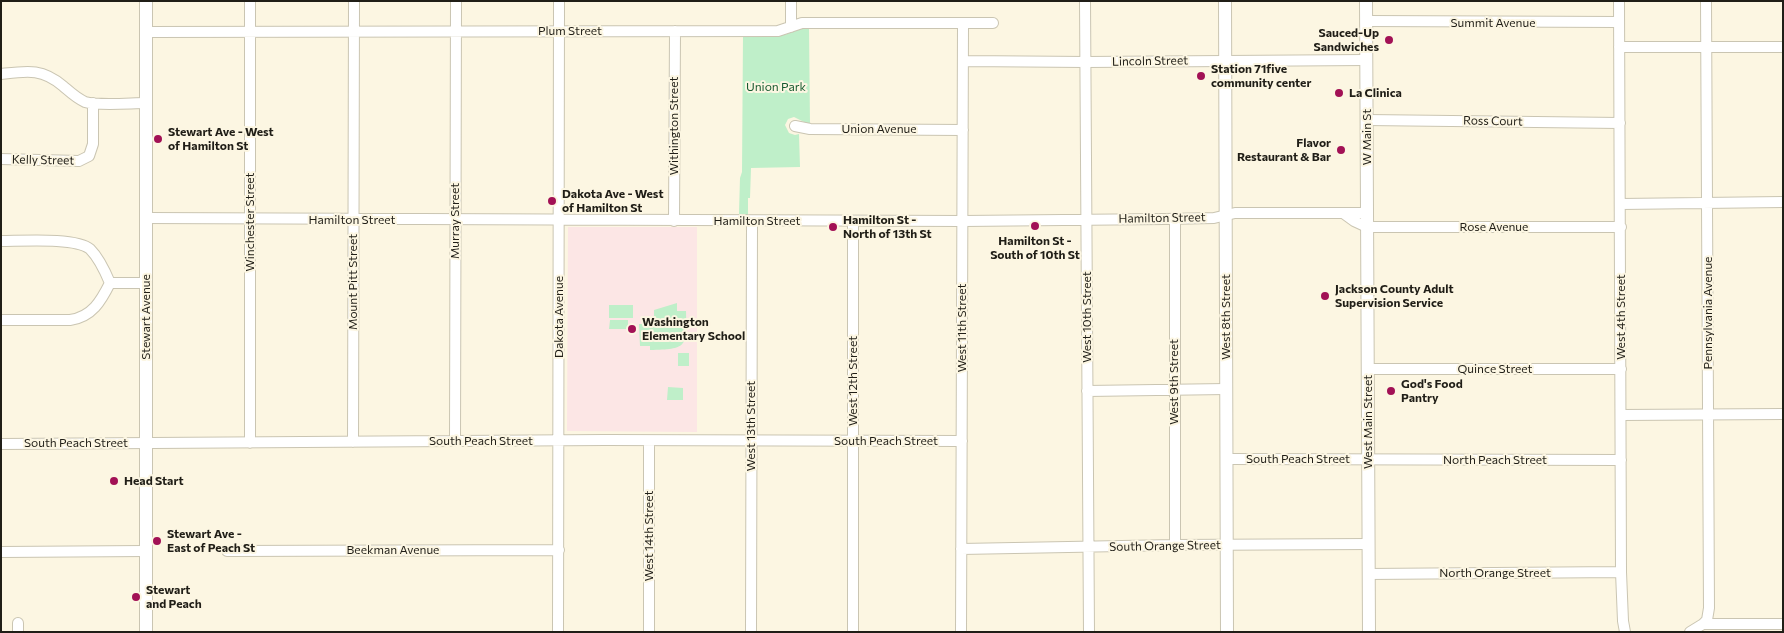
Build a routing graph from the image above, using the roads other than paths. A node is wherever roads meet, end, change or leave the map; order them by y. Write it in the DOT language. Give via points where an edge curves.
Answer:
graph roads {
  1 [pos="146,1"];
  2 [pos="250,1"];
  3 [pos="354,1"];
  4 [pos="456,1"];
  5 [pos="558,1"];
  6 [pos="791,1"];
  7 [pos="1086,1"];
  8 [pos="1225,1"];
  9 [pos="1366,1"];
  10 [pos="1619,1"];
  11 [pos="1706,1"];
  12 [pos="1366,21"];
  13 [pos="1619,22"];
  14 [pos="963,24"];
  15 [pos="993,24"];
  16 [pos="791,27"];
  17 [pos="354,31"];
  18 [pos="456,31"];
  19 [pos="558,31"];
  20 [pos="675,31"];
  21 [pos="146,32"];
  22 [pos="250,32"];
  23 [pos="1619,47"];
  24 [pos="1707,47"];
  25 [pos="1783,47"];
  26 [pos="964,60"];
  27 [pos="1226,60"];
  28 [pos="1366,60"];
  29 [pos="1086,62"];
  30 [pos="1,74"];
  31 [pos="93,103"];
  32 [pos="146,103"];
  33 [pos="1367,120"];
  34 [pos="1620,123"];
  35 [pos="795,126"];
  36 [pos="963,130"];
  37 [pos="1,159"];
  38 [pos="1783,202"];
  39 [pos="1707,203"];
  40 [pos="1621,204"];
  41 [pos="1343,213"];
  42 [pos="1367,213"];
  43 [pos="1225,216"];
  44 [pos="146,218"];
  45 [pos="455,219"];
  46 [pos="1086,219"];
  47 [pos="1174,219"];
  48 [pos="250,220"];
  49 [pos="354,220"];
  50 [pos="559,221"];
  51 [pos="674,221"];
  52 [pos="752,221"];
  53 [pos="853,221"];
  54 [pos="963,221"];
  55 [pos="1367,226"];
  56 [pos="1620,227"];
  57 [pos="1,241"];
  58 [pos="110,283"];
  59 [pos="146,283"];
  60 [pos="1,320"];
  61 [pos="1368,369"];
  62 [pos="1621,369"];
  63 [pos="1174,389"];
  64 [pos="1226,389"];
  65 [pos="1087,392"];
  66 [pos="1708,414"];
  67 [pos="1783,414"];
  68 [pos="1621,415"];
  69 [pos="752,440"];
  70 [pos="853,440"];
  71 [pos="455,441"];
  72 [pos="558,441"];
  73 [pos="649,441"];
  74 [pos="962,441"];
  75 [pos="353,442"];
  76 [pos="146,443"];
  77 [pos="250,443"];
  78 [pos="1,444"];
  79 [pos="1227,459"];
  80 [pos="1368,460"];
  81 [pos="1621,460"];
  82 [pos="1227,544"];
  83 [pos="1369,544"];
  84 [pos="1175,545"];
  85 [pos="1088,547"];
  86 [pos="961,549"];
  87 [pos="559,550"];
  88 [pos="146,551"];
  89 [pos="227,551"];
  90 [pos="1,552"];
  91 [pos="1621,572"];
  92 [pos="1368,574"];
  93 [pos="1704,624"];
  94 [pos="1783,624"];
  95 [pos="1760,628"];
  96 [pos="146,632"];
  97 [pos="558,632"];
  98 [pos="649,632"];
  99 [pos="751,632"];
  100 [pos="853,632"];
  101 [pos="961,632"];
  102 [pos="1089,632"];
  103 [pos="1228,632"];
  104 [pos="1369,632"];
  105 [pos="1625,632"];
  106 [pos="1690,632"];
  1 -- 21 [label="main road, Stewart Avenue"];
  2 -- 22 [label="street, Winchester Street"];
  3 -- 17 [label="street, Mount Pitt Street"];
  4 -- 18 [label="street, Murray Street"];
  5 -- 19 [label="street, Dakota Avenue"];
  6 -- 16 [label="street"];
  7 -- 29 [label="street, West 10th Street"];
  8 -- 27 [label="main road, West 8th Street"];
  9 -- 12 [label="main road, W Main St"];
  10 -- 13 [label="street, West 4th Street"];
  11 -- 24 [label="street, Pennsylvania Avenue"];
  12 -- 13 [label="street, Summit Avenue"];
  12 -- 28 [label="main road, W Main St"];
  13 -- 23 [label="street, West 4th Street"];
  14 -- 15 [label="street, Plum Street"];
  14 -- 16 [label="street, Plum Street" via="802,23"];
  14 -- 26 [label="street, West 11th Street"];
  16 -- 20 [label="street, Plum Street" via="778,31"];
  17 -- 18 [label="street, Plum Street"];
  17 -- 22 [label="street, Plum Street"];
  17 -- 49 [label="street, Mount Pitt Street"];
  18 -- 19 [label="street, Plum Street"];
  18 -- 45 [label="street, Murray Street"];
  19 -- 20 [label="street, Plum Street"];
  19 -- 50 [label="street, Dakota Avenue"];
  20 -- 51 [label="street, Withington Street"];
  21 -- 22 [label="street, Plum Street"];
  21 -- 32 [label="main road, Stewart Avenue"];
  22 -- 48 [label="street, Winchester Street"];
  23 -- 24 [label="street"];
  23 -- 34 [label="street, West 4th Street"];
  24 -- 25 [label="street"];
  24 -- 39 [label="street, Pennsylvania Avenue"];
  26 -- 29 [label="street, Lincoln Street"];
  26 -- 36 [label="street, West 11th Street"];
  27 -- 28 [label="street, Lincoln Street"];
  27 -- 29 [label="street, Lincoln Street"];
  27 -- 43 [label="main road, West 8th Street"];
  28 -- 33 [label="main road, W Main St"];
  29 -- 46 [label="street, West 10th Street"];
  30 -- 31 [label="street" via="25,71 47,75 76,97"];
  31 -- 32 [label="street"];
  31 -- 37 [label="street, Kelly Street" via="93,144 89,156 79,161"];
  32 -- 44 [label="main road, Stewart Avenue"];
  33 -- 34 [label="street, Ross Court"];
  33 -- 42 [label="main road, W Main St"];
  34 -- 40 [label="street, West 4th Street"];
  35 -- 36 [label="street, Union Avenue" via="810,129"];
  36 -- 54 [label="street, West 11th Street"];
  38 -- 39 [label="street"];
  39 -- 40 [label="street"];
  39 -- 66 [label="street, Pennsylvania Avenue"];
  40 -- 56 [label="street, West 4th Street"];
  41 -- 42 [label="street, Hamilton Street"];
  41 -- 43 [label="street, Hamilton Street"];
  41 -- 55 [label="street"];
  42 -- 55 [label="main road, West Main Street"];
  43 -- 47 [label="street, Hamilton Street"];
  43 -- 64 [label="main road, West 8th Street"];
  44 -- 48 [label="street, Hamilton Street"];
  44 -- 59 [label="main road, Stewart Avenue"];
  45 -- 49 [label="street, Hamilton Street"];
  45 -- 50 [label="street, Hamilton Street"];
  45 -- 71 [label="street, Murray Street"];
  46 -- 47 [label="street, Hamilton Street"];
  46 -- 54 [label="street, Hamilton Street"];
  46 -- 65 [label="street, West 10th Street"];
  47 -- 63 [label="street, West 9th Street"];
  48 -- 49 [label="street, Hamilton Street"];
  48 -- 77 [label="street, Winchester Street"];
  49 -- 75 [label="street, Mount Pitt Street"];
  50 -- 51 [label="street, Hamilton Street"];
  50 -- 72 [label="street, Dakota Avenue"];
  51 -- 52 [label="street, Hamilton Street"];
  52 -- 53 [label="street, Hamilton Street"];
  52 -- 69 [label="street, West 13th Street"];
  53 -- 54 [label="street, Hamilton Street"];
  53 -- 70 [label="street, West 12th Street"];
  54 -- 74 [label="street, West 11th Street"];
  55 -- 56 [label="street, Rose Avenue"];
  55 -- 61 [label="main road, West Main Street"];
  56 -- 62 [label="street, West 4th Street"];
  57 -- 58 [label="street" via="76,242 94,254"];
  58 -- 59 [label="street"];
  58 -- 60 [label="street" via="96,306 80,319"];
  59 -- 76 [label="main road, Stewart Avenue"];
  61 -- 62 [label="street, Quince Street"];
  61 -- 80 [label="main road, West Main Street"];
  62 -- 68 [label="street, West 4th Street"];
  63 -- 64 [label="street"];
  63 -- 65 [label="street"];
  63 -- 84 [label="street, West 9th Street"];
  64 -- 79 [label="main road, West 8th Street"];
  65 -- 85 [label="street, West 10th Street"];
  66 -- 67 [label="street"];
  66 -- 68 [label="street"];
  66 -- 93 [label="street, Pennsylvania Avenue" via="1709,608"];
  68 -- 81 [label="street, West 4th Street"];
  69 -- 70 [label="street, South Peach Street"];
  69 -- 73 [label="street, South Peach Street"];
  69 -- 99 [label="street, West 13th Street"];
  70 -- 74 [label="street, South Peach Street"];
  70 -- 100 [label="street, West 12th Street"];
  71 -- 72 [label="street, South Peach Street"];
  71 -- 75 [label="street, South Peach Street"];
  72 -- 73 [label="street, South Peach Street"];
  72 -- 87 [label="street, Dakota Avenue"];
  73 -- 98 [label="street, West 14th Street"];
  74 -- 86 [label="street, West 11th Street"];
  75 -- 77 [label="street, South Peach Street"];
  76 -- 77 [label="street, South Peach Street"];
  76 -- 78 [label="street, South Peach Street"];
  76 -- 88 [label="main road, Stewart Avenue"];
  79 -- 80 [label="street, South Peach Street"];
  79 -- 82 [label="main road, West 8th Street"];
  80 -- 81 [label="street, North Peach Street"];
  80 -- 83 [label="main road, West Main Street"];
  81 -- 91 [label="street, West 4th Street"];
  82 -- 83 [label="street, South Orange Street"];
  82 -- 84 [label="street, South Orange Street"];
  82 -- 103 [label="main road, West 8th Street"];
  83 -- 92 [label="main road, West Main Street"];
  84 -- 85 [label="street, South Orange Street"];
  85 -- 86 [label="street, South Orange Street"];
  85 -- 102 [label="street, West 10th Street"];
  86 -- 101 [label="street, West 11th Street"];
  87 -- 89 [label="street, Beekman Avenue"];
  87 -- 97 [label="street, Dakota Avenue"];
  88 -- 90 [label="street"];
  88 -- 96 [label="main road, Stewart Avenue"];
  91 -- 92 [label="street, North Orange Street"];
  91 -- 105 [label="street, West 4th Street"];
  92 -- 104 [label="main road, West Main Street"];
  93 -- 95 [label="street"];
  93 -- 106 [label="street"];
  94 -- 95 [label="street"];
}
